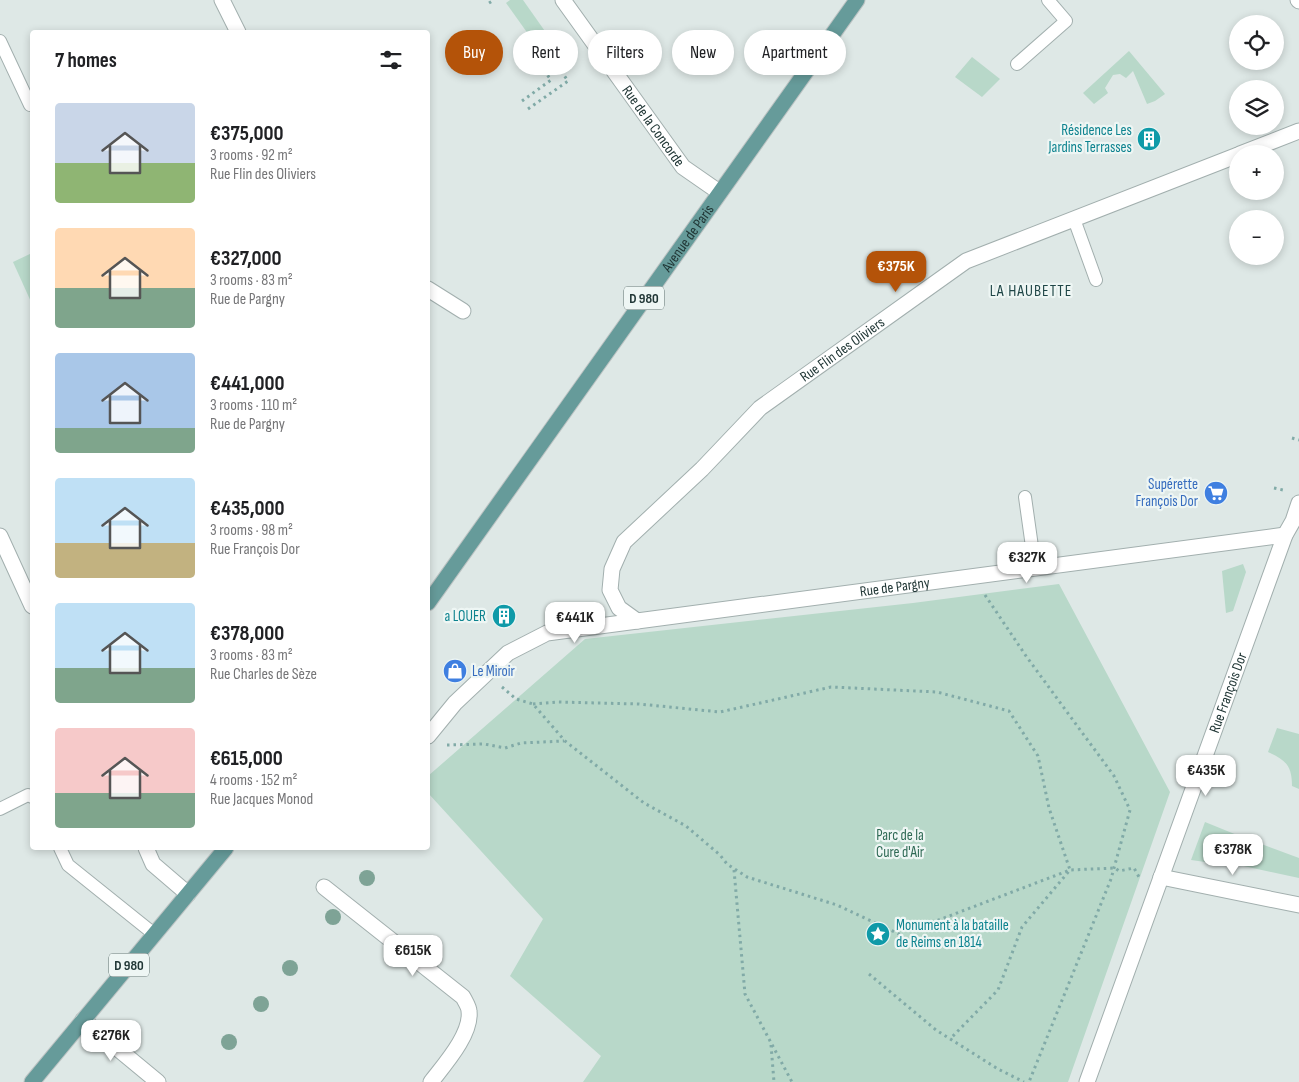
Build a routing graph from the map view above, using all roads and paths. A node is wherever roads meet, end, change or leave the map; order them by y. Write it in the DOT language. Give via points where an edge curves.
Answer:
graph roads {
  1 [pos="222,0"];
  2 [pos="494,0"];
  3 [pos="563,0"];
  4 [pos="857,0"];
  5 [pos="1048,0"];
  6 [pos="489,3"];
  7 [pos="237,30"];
  8 [pos="0,41"];
  9 [pos="1017,64"];
  10 [pos="547,75"];
  11 [pos="564,75"];
  12 [pos="522,101"];
  13 [pos="30,105"];
  14 [pos="528,109"];
  15 [pos="1299,131"];
  16 [pos="1262,145"];
  17 [pos="1229,158"];
  18 [pos="719,192"];
  19 [pos="1074,218"];
  20 [pos="1096,280"];
  21 [pos="430,290"];
  22 [pos="463,312"];
  23 [pos="1292,438"];
  24 [pos="1299,440"];
  25 [pos="1274,488"];
  26 [pos="1283,490"];
  27 [pos="1025,497"];
  28 [pos="1299,503"];
  29 [pos="1296,522"];
  30 [pos="1285,535"];
  31 [pos="0,536"];
  32 [pos="1035,568"];
  33 [pos="985,594"];
  34 [pos="430,601"];
  35 [pos="30,602"];
  36 [pos="637,621"];
  37 [pos="489,671"];
  38 [pos="533,704"];
  39 [pos="430,734"];
  40 [pos="565,741"];
  41 [pos="444,744"];
  42 [pos="30,796"];
  43 [pos="0,809"];
  44 [pos="1242,837"];
  45 [pos="61,850"];
  46 [pos="147,850"];
  47 [pos="224,850"];
  48 [pos="1114,868"];
  49 [pos="734,869"];
  50 [pos="1070,870"];
  51 [pos="1161,877"];
  52 [pos="1142,882"];
  53 [pos="324,887"];
  54 [pos="1225,890"];
  55 [pos="188,894"];
  56 [pos="1299,905"];
  57 [pos="899,926"];
  58 [pos="154,934"];
  59 [pos="901,935"];
  60 [pos="869,974"];
  61 [pos="83,1020"];
  62 [pos="950,1039"];
  63 [pos="771,1043"];
  64 [pos="32,1082"];
  65 [pos="158,1082"];
  66 [pos="431,1082"];
  67 [pos="774,1082"];
  68 [pos="792,1082"];
  69 [pos="1024,1082"];
  70 [pos="1030,1082"];
  71 [pos="1087,1082"];
  1 -- 7 [label="street"];
  2 -- 6 [label="path"];
  3 -- 18 [label="street, Rue de la Concorde" via="683,167"];
  4 -- 18 [label="main road, Avenue de Paris / D 980"];
  5 -- 9 [label="lane" via="1066,21"];
  8 -- 13 [label="lane"];
  10 -- 12 [label="path" via="551,80"];
  11 -- 14 [label="path" via="568,81"];
  15 -- 16 [label="street, Rue Flin des Oliviers"];
  17 -- 19 [label="street, Rue Flin des Oliviers"];
  18 -- 34 [label="main road, Avenue de Paris / D 980"];
  19 -- 20 [label="lane"];
  19 -- 36 [label="street, Rue Flin des Oliviers" via="966,261 760,408 702,469 624,542 612,569 610,590 619,608"];
  21 -- 22 [label="street"];
  23 -- 24 [label="path"];
  25 -- 26 [label="path"];
  27 -- 32 [label="lane"];
  28 -- 29 [label="street, Rue François Dor"];
  29 -- 30 [label="street, Rue François Dor"];
  30 -- 32 [label="street, Rue de Pargny"];
  30 -- 51 [label="street, Rue François Dor"];
  31 -- 35 [label="street"];
  32 -- 36 [label="street, Rue de Pargny"];
  33 -- 48 [label="path" via="1114,776 1130,810"];
  36 -- 37 [label="street, Rue de Pargny" via="547,633 508,653"];
  37 -- 38 [label="path" via="516,699"];
  37 -- 39 [label="street" via="455,703"];
  38 -- 40 [label="path"];
  38 -- 50 [label="path" via="639,704 720,712 831,687 937,692 1009,711 1038,756 1049,808"];
  40 -- 41 [label="path" via="521,743 505,748 484,744 452,747"];
  40 -- 49 [label="path" via="644,803 686,826"];
  42 -- 43 [label="lane"];
  44 -- 54 [label="path"];
  45 -- 58 [label="lane" via="68,865"];
  46 -- 55 [label="street" via="154,864"];
  47 -- 55 [label="main road, D 980"];
  48 -- 50 [label="path"];
  48 -- 52 [label="path" via="1119,871 1134,868"];
  48 -- 70 [label="path"];
  49 -- 59 [label="path" via="747,877 837,905"];
  49 -- 63 [label="path" via="745,994"];
  50 -- 57 [label="path" via="936,921"];
  50 -- 62 [label="path" via="1022,927 998,990"];
  51 -- 54 [label="street"];
  51 -- 71 [label="street, Rue François Dor"];
  53 -- 66 [label="street" via="462,997 469,1011 467,1027 454,1052"];
  54 -- 56 [label="street"];
  55 -- 58 [label="main road, D 980"];
  58 -- 61 [label="main road, D 980"];
  60 -- 62 [label="path"];
  61 -- 64 [label="main road, D 980"];
  61 -- 65 [label="street"];
  62 -- 69 [label="path"];
  63 -- 67 [label="path"];
  63 -- 68 [label="path"];
}
